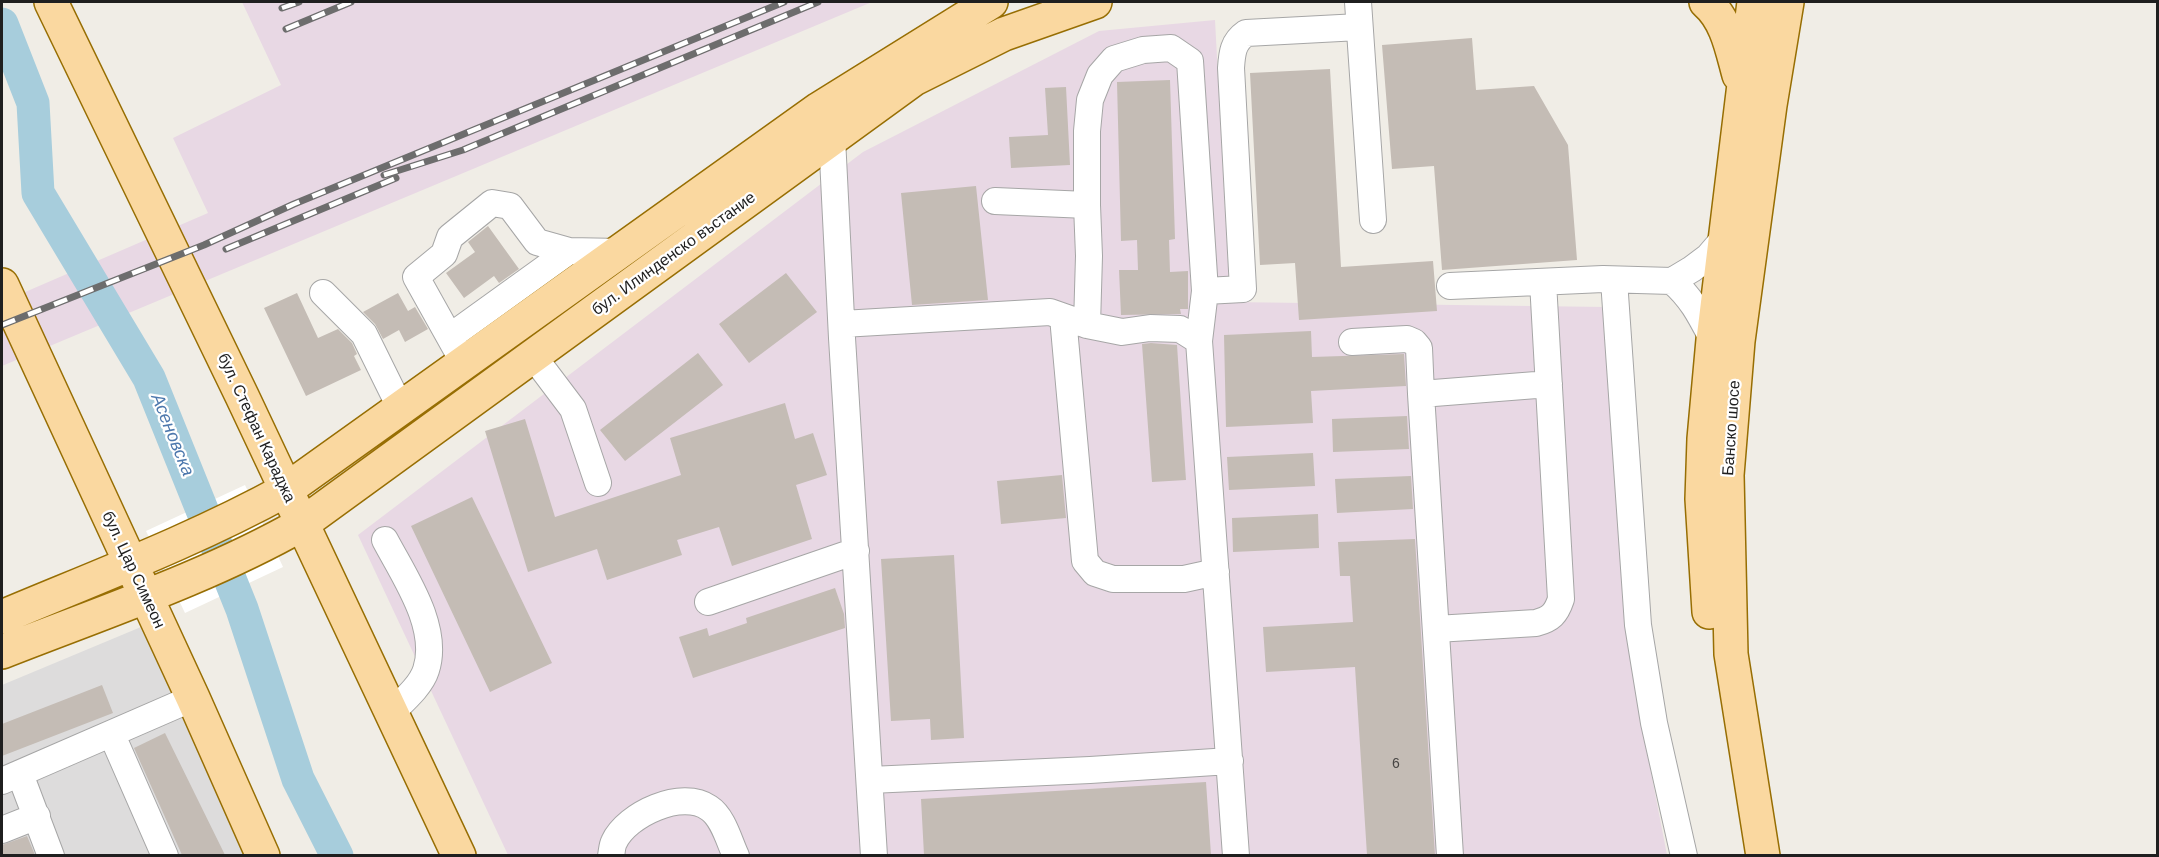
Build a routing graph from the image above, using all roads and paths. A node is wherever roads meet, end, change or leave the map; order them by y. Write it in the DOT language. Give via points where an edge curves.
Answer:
graph roads {
  1 [pos="51,2"];
  2 [pos="991,2"];
  3 [pos="1095,2"];
  4 [pos="1358,2"];
  5 [pos="1706,2"];
  6 [pos="1754,2"];
  7 [pos="1787,2"];
  8 [pos="1359,27"];
  9 [pos="1742,86"];
  10 [pos="826,124"];
  11 [pos="995,201"];
  12 [pos="1087,205"];
  13 [pos="1373,220"];
  14 [pos="1726,236"];
  15 [pos="569,250"];
  16 [pos="621,252"];
  17 [pos="1614,279"];
  18 [pos="1672,281"];
  19 [pos="1543,282"];
  20 [pos="2,285"];
  21 [pos="1450,286"];
  22 [pos="1205,291"];
  23 [pos="323,292"];
  24 [pos="1075,321"];
  25 [pos="842,324"];
  26 [pos="1713,340"];
  27 [pos="1199,341"];
  28 [pos="1352,342"];
  29 [pos="457,350"];
  30 [pos="533,356"];
  31 [pos="1549,384"];
  32 [pos="1421,394"];
  33 [pos="401,409"];
  34 [pos="598,483"];
  35 [pos="286,490"];
  36 [pos="302,524"];
  37 [pos="385,540"];
  38 [pos="856,551"];
  39 [pos="143,557"];
  40 [pos="1216,572"];
  41 [pos="158,590"];
  42 [pos="708,602"];
  43 [pos="2,617"];
  44 [pos="1436,629"];
  45 [pos="2,652"];
  46 [pos="193,698"];
  47 [pos="391,713"];
  48 [pos="112,735"];
  49 [pos="1230,761"];
  50 [pos="11,778"];
  51 [pos="870,780"];
  52 [pos="37,816"];
  53 [pos="2,830"];
  54 [pos="51,855"];
  55 [pos="165,855"];
  56 [pos="263,855"];
  57 [pos="459,855"];
  58 [pos="611,855"];
  59 [pos="736,855"];
  60 [pos="874,855"];
  61 [pos="1236,855"];
  62 [pos="1450,855"];
  63 [pos="1684,855"];
  64 [pos="1742,855"];
  65 [pos="1763,855"];
  1 -- 35 [label="main road, бул. Стефан Караджа"];
  2 -- 10 [label="main road, бул. Илинденско въстание"];
  3 -- 10 [label="main road, бул. Илинденско въстание" via="1004,34"];
  4 -- 8 [label="street"];
  5 -- 9 [label="main road" via="1728,34"];
  6 -- 9 [label="main road, Банско шосе"];
  7 -- 65 [label="main road, Банско шосе" via="1738,341 1727,475 1731,654"];
  8 -- 13 [label="street"];
  8 -- 22 [label="street" via="1246,33 1237,39 1232,68 1243,288"];
  9 -- 14 [label="main road, Банско шосе"];
  10 -- 16 [label="main road, бул. Илинденско въстание"];
  10 -- 25 [label="street"];
  10 -- 30 [label="main road, бул. Илинденско въстание"];
  11 -- 12 [label="street"];
  12 -- 22 [label="street" via="1090,99 1100,75 1114,59 1143,50 1171,48 1190,61"];
  12 -- 24 [label="street" via="1089,256"];
  14 -- 18 [label="street" via="1708,257"];
  14 -- 26 [label="main road, Банско шосе"];
  15 -- 16 [label="street"];
  15 -- 29 [label="street"];
  15 -- 29 [label="street" via="537,242 510,206 492,203 450,237 444,254 416,277"];
  16 -- 29 [label="main road, бул. Илинденско въстание"];
  17 -- 18 [label="street"];
  17 -- 19 [label="street"];
  17 -- 63 [label="street" via="1638,625 1654,723"];
  18 -- 26 [label="street" via="1696,307"];
  19 -- 21 [label="street"];
  19 -- 31 [label="street"];
  20 -- 39 [label="main road, бул. Цар Симеон"];
  22 -- 27 [label="street"];
  23 -- 33 [label="street" via="364,334"];
  24 -- 25 [label="street" via="1050,312"];
  24 -- 27 [label="street" via="1122,332 1180,329"];
  24 -- 40 [label="street" via="1084,561 1095,573 1113,579 1184,579"];
  25 -- 38 [label="street"];
  26 -- 64 [label="main road, Банско шосе" via="1702,499 1711,653"];
  27 -- 40 [label="street"];
  28 -- 32 [label="street" via="1414,342 1419,348"];
  29 -- 33 [label="main road, бул. Илинденско въстание"];
  30 -- 34 [label="street" via="573,409"];
  30 -- 36 [label="main road, бул. Илинденско въстание"];
  31 -- 32 [label="street"];
  31 -- 44 [label="street" via="1561,599 1558,610 1550,619 1536,623"];
  32 -- 44 [label="street"];
  33 -- 35 [label="main road, бул. Илинденско въстание"];
  35 -- 36 [label="main road, бул. Стефан Караджа"];
  35 -- 39 [label="main road, бул. Илинденско въстание"];
  36 -- 41 [label="main road, бул. Илинденско въстание"];
  36 -- 47 [label="main road, бул. Стефан Караджа"];
  37 -- 47 [label="street" via="424,617 429,645 426,671"];
  38 -- 42 [label="street"];
  38 -- 51 [label="street"];
  39 -- 41 [label="main road, бул. Цар Симеон"];
  39 -- 43 [label="main road"];
  40 -- 49 [label="street"];
  41 -- 45 [label="main road"];
  41 -- 46 [label="main road, бул. Цар Симеон"];
  44 -- 62 [label="street"];
  46 -- 48 [label="street"];
  46 -- 56 [label="main road, бул. Цар Симеон"];
  47 -- 57 [label="main road, бул. Стефан Караджа"];
  48 -- 50 [label="street"];
  48 -- 55 [label="street"];
  49 -- 51 [label="street"];
  49 -- 61 [label="street"];
  50 -- 52 [label="street"];
  51 -- 60 [label="street"];
  52 -- 53 [label="street"];
  52 -- 54 [label="street"];
  58 -- 59 [label="street" via="614,842 633,820 665,803 680,800 710,808"];
}
